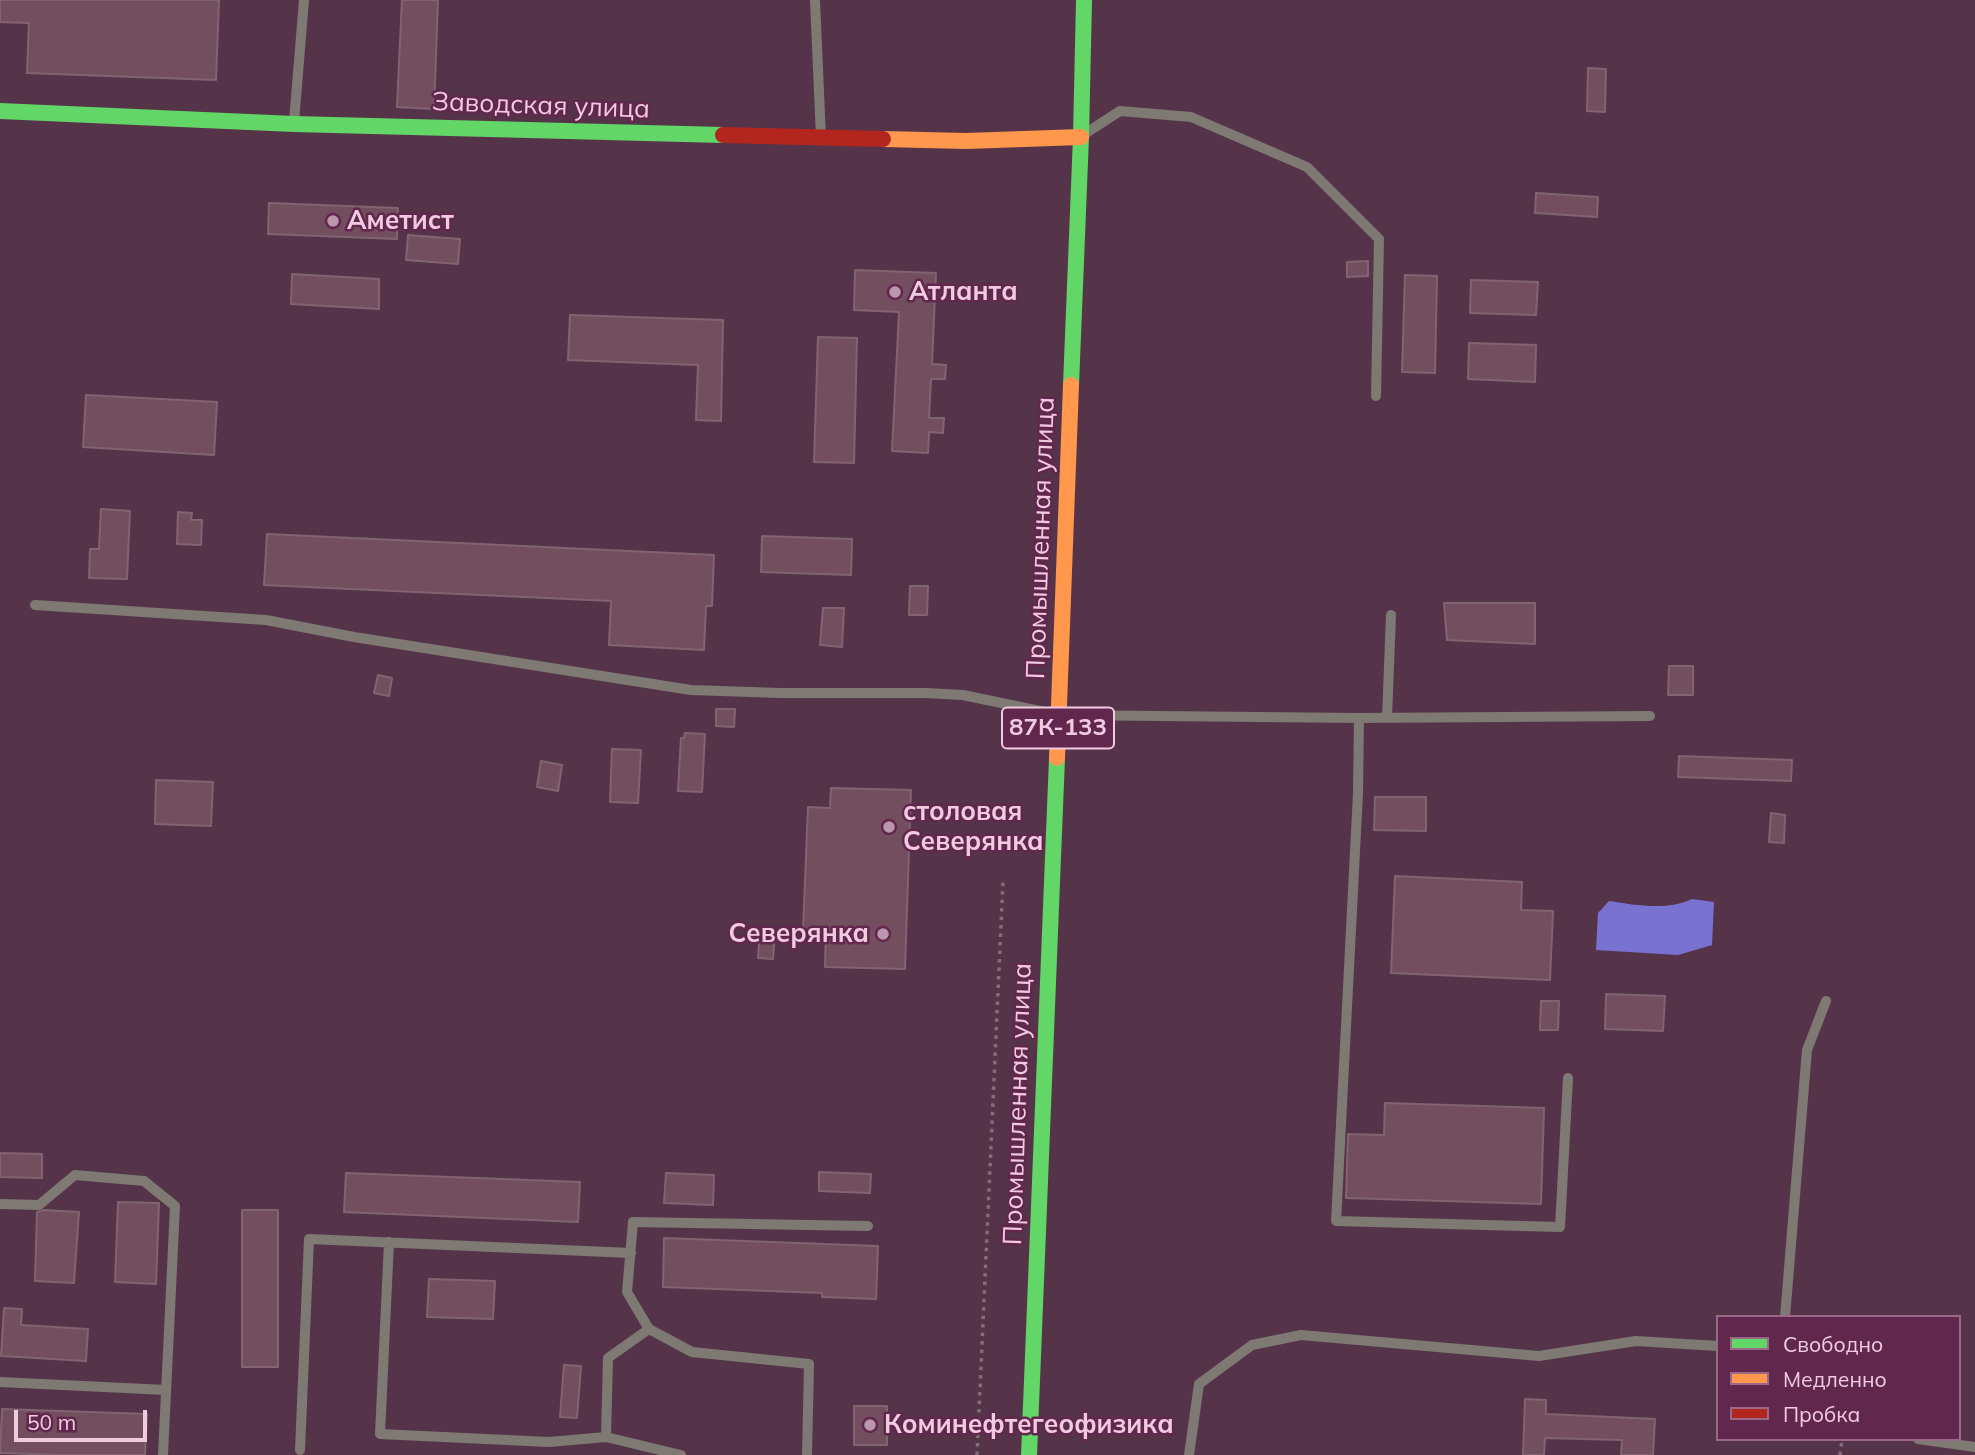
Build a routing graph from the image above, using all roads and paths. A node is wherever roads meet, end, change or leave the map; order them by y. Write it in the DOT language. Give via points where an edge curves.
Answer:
graph roads {
  1 [pos="304,0"];
  2 [pos="815,0"];
  3 [pos="1084,0"];
  4 [pos="0,111"];
  5 [pos="294,124"];
  6 [pos="1080,136"];
  7 [pos="821,138"];
  8 [pos="1376,396"];
  9 [pos="35,605"];
  10 [pos="1391,615"];
  11 [pos="1059,715"];
  12 [pos="1650,716"];
  13 [pos="1359,718"];
  14 [pos="1387,718"];
  15 [pos="1003,881"];
  16 [pos="1826,1001"];
  17 [pos="1569,1078"];
  18 [pos="0,1204"];
  19 [pos="868,1226"];
  20 [pos="389,1242"];
  21 [pos="631,1252"];
  22 [pos="1785,1315"];
  23 [pos="649,1329"];
  24 [pos="1716,1346"];
  25 [pos="0,1382"];
  26 [pos="166,1390"];
  27 [pos="606,1437"];
  28 [pos="1932,1441"];
  29 [pos="1975,1447"];
  30 [pos="300,1450"];
  31 [pos="163,1455"];
  32 [pos="681,1455"];
  33 [pos="807,1455"];
  34 [pos="977,1455"];
  35 [pos="1029,1455"];
  36 [pos="1189,1455"];
  1 -- 5 [label="lane"];
  2 -- 7 [label="lane"];
  3 -- 6 [label="main road, Промышленная улица / 87К-133"];
  4 -- 5 [label="main road, Заводская улица"];
  5 -- 7 [label="main road, Заводская улица"];
  6 -- 7 [label="main road, Заводская улица" via="966,141"];
  6 -- 8 [label="lane" via="1120,111 1191,117 1307,167 1379,239"];
  6 -- 11 [label="main road, Промышленная улица / 87К-133"];
  9 -- 11 [label="lane" via="266,620 691,690 963,695"];
  10 -- 14 [label="lane"];
  11 -- 13 [label="lane"];
  11 -- 35 [label="main road, Промышленная улица / 87К-133"];
  12 -- 14 [label="lane"];
  13 -- 14 [label="lane"];
  13 -- 17 [label="lane" via="1336,1221 1560,1227"];
  15 -- 34 [label="path"];
  16 -- 22 [label="lane" via="1807,1050"];
  18 -- 26 [label="lane" via="39,1205 75,1175 144,1181 175,1206"];
  19 -- 21 [label="lane" via="633,1222"];
  20 -- 21 [label="lane"];
  20 -- 27 [label="lane" via="380,1434 549,1441"];
  20 -- 30 [label="lane" via="309,1239"];
  21 -- 23 [label="lane" via="627,1292"];
  23 -- 27 [label="lane" via="608,1358"];
  23 -- 33 [label="lane" via="692,1352 809,1364"];
  24 -- 36 [label="lane" via="1636,1341 1539,1356 1301,1335 1252,1345 1199,1384"];
  25 -- 26 [label="lane"];
  26 -- 31 [label="lane"];
  27 -- 32 [label="lane"];
  28 -- 29 [label="lane"];
}
